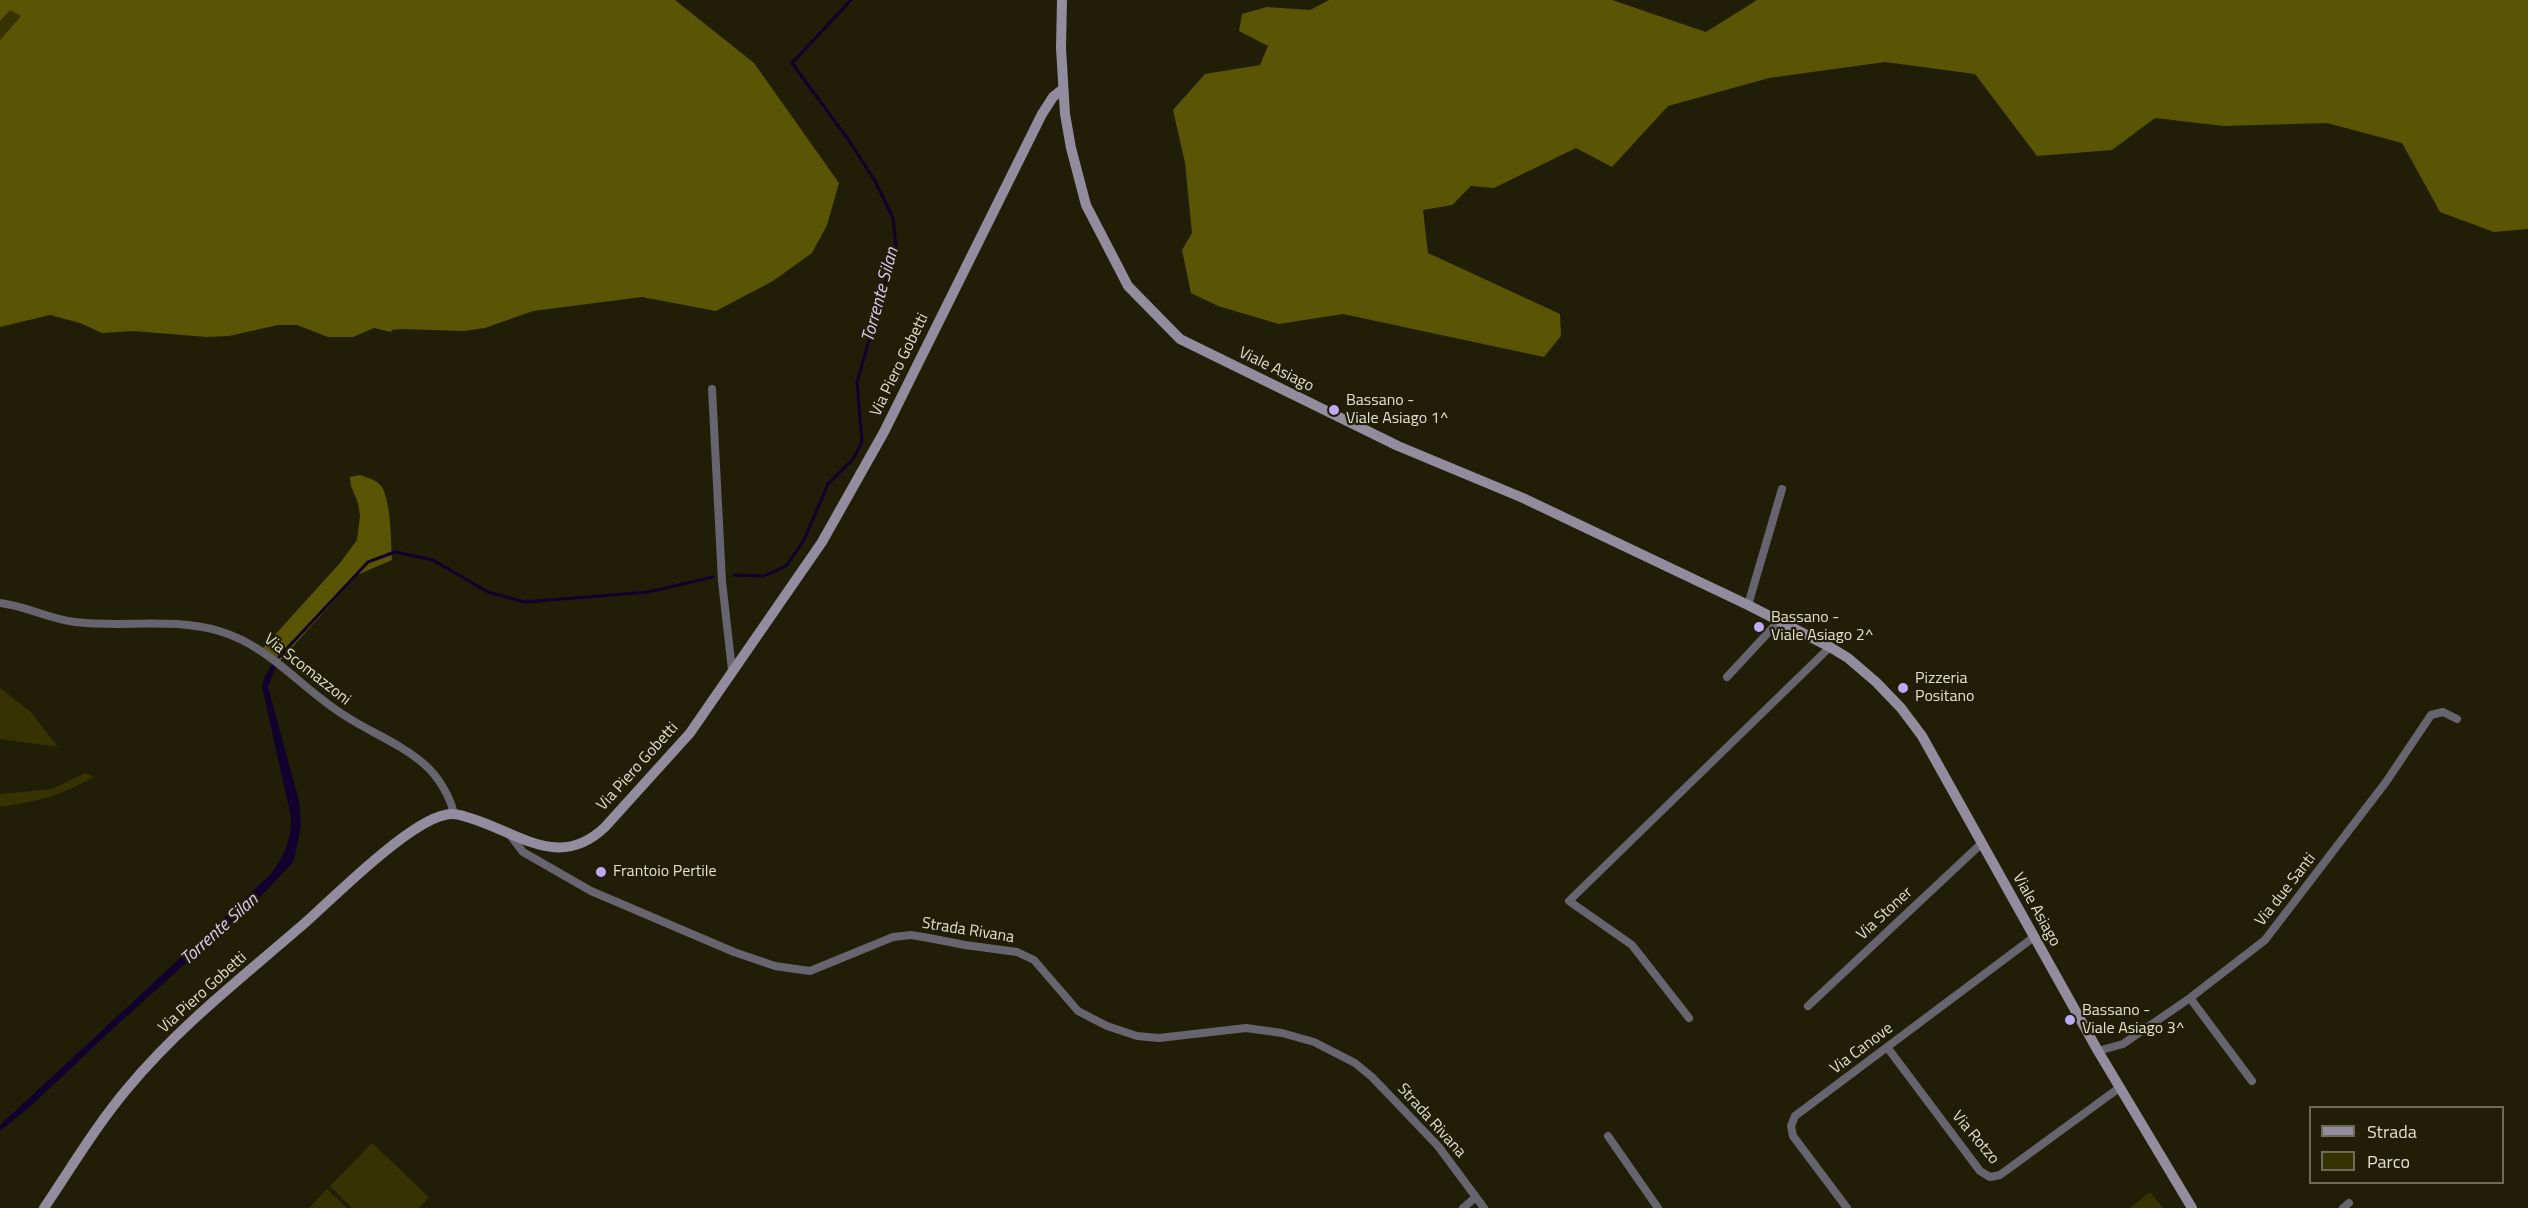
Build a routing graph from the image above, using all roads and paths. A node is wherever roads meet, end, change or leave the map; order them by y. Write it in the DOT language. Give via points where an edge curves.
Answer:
graph roads {
  1 [pos="1062,0"];
  2 [pos="1063,89"];
  3 [pos="712,389"];
  4 [pos="1782,489"];
  5 [pos="0,603"];
  6 [pos="1748,605"];
  7 [pos="1779,621"];
  8 [pos="1830,647"];
  9 [pos="732,670"];
  10 [pos="1727,677"];
  11 [pos="2457,719"];
  12 [pos="454,814"];
  13 [pos="507,832"];
  14 [pos="1982,843"];
  15 [pos="2034,937"];
  16 [pos="2190,998"];
  17 [pos="1808,1006"];
  18 [pos="1689,1018"];
  19 [pos="1887,1047"];
  20 [pos="2098,1051"];
  21 [pos="2252,1081"];
  22 [pos="2119,1088"];
  23 [pos="1608,1136"];
  24 [pos="1476,1197"];
  25 [pos="44,1208"];
  26 [pos="1463,1208"];
  27 [pos="1484,1208"];
  28 [pos="1658,1208"];
  29 [pos="1847,1208"];
  30 [pos="2192,1208"];
  1 -- 2 [label="main road, Viale Asiago"];
  2 -- 6 [label="main road, Viale Asiago" via="1071,148 1086,206 1128,286 1180,339 1398,446 1522,498"];
  2 -- 9 [label="main road, Via Piero Gobetti" via="1042,114 843,507"];
  3 -- 9 [label="street" via="722,581"];
  4 -- 6 [label="street"];
  5 -- 12 [label="street, Via Scomazzoni" via="75,622 202,626 249,642 338,711 425,765 449,797"];
  6 -- 7 [label="main road, Viale Asiago"];
  7 -- 8 [label="main road, Viale Asiago"];
  7 -- 10 [label="street"];
  8 -- 14 [label="main road, Viale Asiago" via="1869,676 1901,708 1922,736"];
  8 -- 18 [label="street" via="1569,901 1632,945"];
  9 -- 13 [label="main road, Via Piero Gobetti" via="690,733 593,838 568,848 547,847"];
  11 -- 16 [label="street, Via due Santi" via="2443,712 2431,715 2386,782 2265,940"];
  12 -- 13 [label="main road, Via Piero Gobetti"];
  12 -- 25 [label="main road, Via Piero Gobetti" via="432,819 387,851 162,1050 126,1090"];
  13 -- 24 [label="street, Strada Rivana" via="523,852 591,891 775,966 810,971 893,937 911,935 1017,952 1034,960 1078,1011 1137,1036 1159,1038 1246,1028 1314,1042 1355,1063 1372,1077 1438,1146"];
  14 -- 15 [label="main road, Viale Asiago"];
  14 -- 17 [label="street, Via Stoner"];
  15 -- 19 [label="street, Via Canove"];
  15 -- 20 [label="main road, Viale Asiago"];
  16 -- 20 [label="street, Via due Santi" via="2123,1044"];
  16 -- 21 [label="street"];
  19 -- 22 [label="street, Via Rotzo" via="1980,1171 1990,1177 2000,1175"];
  19 -- 29 [label="street, Via Canove" via="1795,1116 1791,1126 1793,1136"];
  20 -- 22 [label="main road, Viale Asiago"];
  22 -- 30 [label="main road, Viale Asiago"];
  23 -- 28 [label="street"];
  24 -- 26 [label="street"];
  24 -- 27 [label="street, Strada Rivana"];
}
